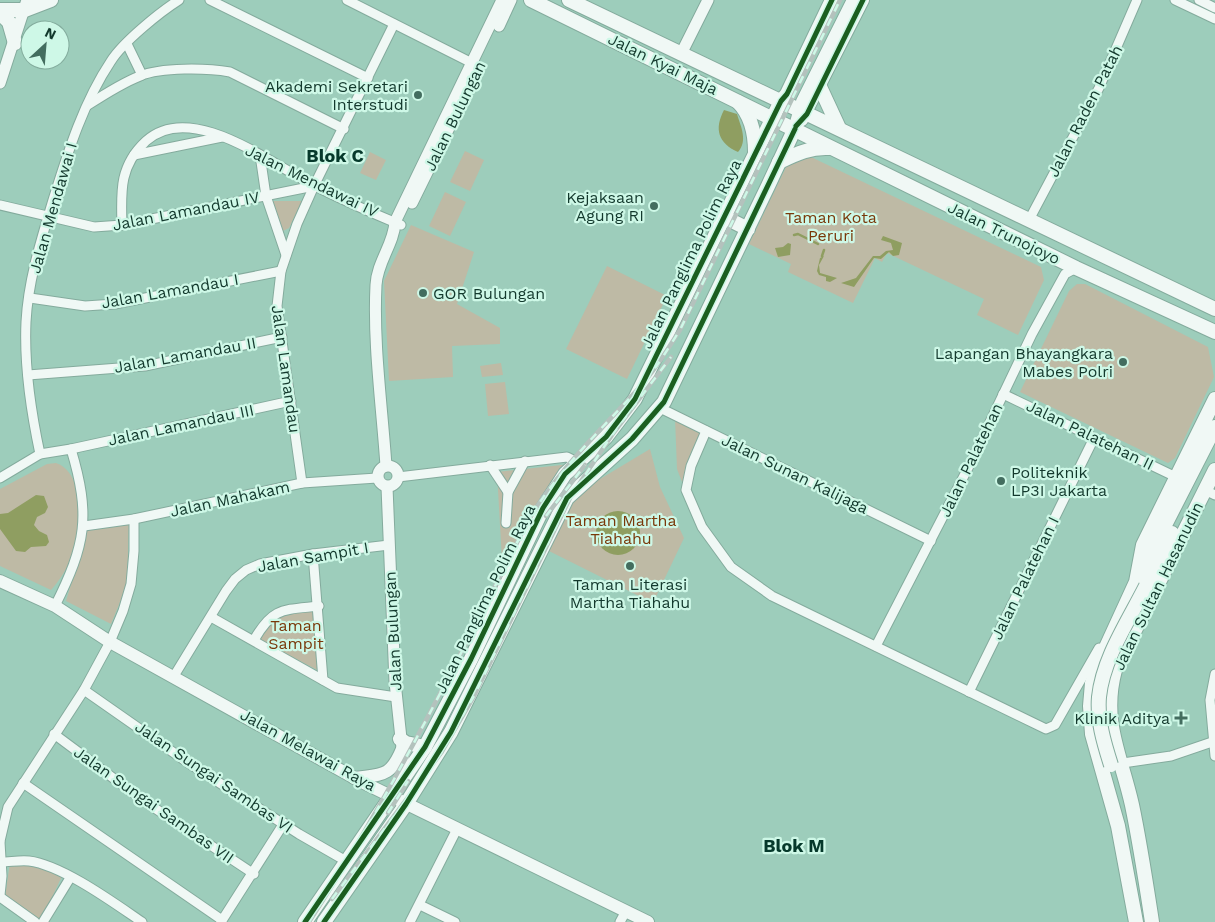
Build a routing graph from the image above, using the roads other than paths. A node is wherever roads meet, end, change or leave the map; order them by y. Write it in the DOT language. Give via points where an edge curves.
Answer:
graph roads {
  1 [pos="51,0"];
  2 [pos="179,0"];
  3 [pos="210,0"];
  4 [pos="347,0"];
  5 [pos="502,0"];
  6 [pos="511,0"];
  7 [pos="531,0"];
  8 [pos="569,0"];
  9 [pos="708,0"];
  10 [pos="825,0"];
  11 [pos="832,0"];
  12 [pos="854,0"];
  13 [pos="863,0"];
  14 [pos="1137,0"];
  15 [pos="1199,0"];
  16 [pos="1177,4"];
  17 [pos="26,5"];
  18 [pos="1215,8"];
  19 [pos="0,11"];
  20 [pos="1215,19"];
  21 [pos="394,24"];
  22 [pos="15,43"];
  23 [pos="127,44"];
  24 [pos="681,54"];
  25 [pos="472,63"];
  26 [pos="142,75"];
  27 [pos="368,78"];
  28 [pos="0,83"];
  29 [pos="820,87"];
  30 [pos="736,101"];
  31 [pos="781,101"];
  32 [pos="88,105"];
  33 [pos="804,112"];
  34 [pos="772,119"];
  35 [pos="795,128"];
  36 [pos="839,128"];
  37 [pos="344,129"];
  38 [pos="222,137"];
  39 [pos="833,148"];
  40 [pos="755,152"];
  41 [pos="134,155"];
  42 [pos="260,155"];
  43 [pos="779,162"];
  44 [pos="314,186"];
  45 [pos="266,196"];
  46 [pos="0,205"];
  47 [pos="48,218"];
  48 [pos="724,218"];
  49 [pos="1029,220"];
  50 [pos="122,225"];
  51 [pos="397,225"];
  52 [pos="748,229"];
  53 [pos="286,255"];
  54 [pos="1068,268"];
  55 [pos="281,271"];
  56 [pos="1141,275"];
  57 [pos="1133,294"];
  58 [pos="30,298"];
  59 [pos="1215,309"];
  60 [pos="1210,330"];
  61 [pos="282,337"];
  62 [pos="1215,342"];
  63 [pos="28,375"];
  64 [pos="1003,394"];
  65 [pos="1215,399"];
  66 [pos="290,401"];
  67 [pos="660,408"];
  68 [pos="1215,427"];
  69 [pos="706,431"];
  70 [pos="1094,438"];
  71 [pos="1215,447"];
  72 [pos="71,449"];
  73 [pos="40,454"];
  74 [pos="525,461"];
  75 [pos="577,462"];
  76 [pos="490,465"];
  77 [pos="386,466"];
  78 [pos="1215,470"];
  79 [pos="398,477"];
  80 [pos="1176,477"];
  81 [pos="0,478"];
  82 [pos="378,478"];
  83 [pos="302,483"];
  84 [pos="387,487"];
  85 [pos="508,492"];
  86 [pos="1210,492"];
  87 [pos="134,519"];
  88 [pos="506,523"];
  89 [pos="84,526"];
  90 [pos="931,541"];
  91 [pos="389,545"];
  92 [pos="1165,546"];
  93 [pos="313,554"];
  94 [pos="1163,573"];
  95 [pos="0,582"];
  96 [pos="1141,584"];
  97 [pos="55,606"];
  98 [pos="318,606"];
  99 [pos="1120,615"];
  100 [pos="211,617"];
  101 [pos="254,640"];
  102 [pos="110,642"];
  103 [pos="876,646"];
  104 [pos="1215,674"];
  105 [pos="174,676"];
  106 [pos="323,680"];
  107 [pos="460,680"];
  108 [pos="475,687"];
  109 [pos="84,690"];
  110 [pos="969,692"];
  111 [pos="396,697"];
  112 [pos="54,734"];
  113 [pos="1214,742"];
  114 [pos="401,744"];
  115 [pos="425,747"];
  116 [pos="1215,756"];
  117 [pos="1122,764"];
  118 [pos="1101,766"];
  119 [pos="405,776"];
  120 [pos="354,778"];
  121 [pos="23,783"];
  122 [pos="391,796"];
  123 [pos="406,804"];
  124 [pos="284,823"];
  125 [pos="457,829"];
  126 [pos="0,841"];
  127 [pos="346,861"];
  128 [pos="1,862"];
  129 [pos="254,874"];
  130 [pos="70,878"];
  131 [pos="0,896"];
  132 [pos="420,905"];
  133 [pos="623,916"];
  134 [pos="221,921"];
  135 [pos="35,922"];
  136 [pos="43,922"];
  137 [pos="142,922"];
  138 [pos="305,922"];
  139 [pos="324,922"];
  140 [pos="410,922"];
  141 [pos="455,922"];
  142 [pos="648,922"];
  143 [pos="1136,922"];
  144 [pos="1145,922"];
  145 [pos="1152,922"];
  1 -- 17 [label="main road"];
  2 -- 23 [label="street, Jalan Mendawai I"];
  3 -- 27 [label="street"];
  4 -- 21 [label="street"];
  5 -- 25 [label="street, Jalan Bulungan"];
  6 -- 51 [label="street, Jalan Bulungan"];
  7 -- 30 [label="main road, Jalan Kyai Maja"];
  8 -- 24 [label="main road, Jalan Kyai Maja"];
  9 -- 24 [label="street"];
  10 -- 31 [label="main road" via="784,84"];
  11 -- 31 [label="main road, Jalan Panglima Polim Raya"];
  12 -- 33 [label="main road, Jalan Panglima Polim Raya"];
  13 -- 29 [label="main road"];
  14 -- 49 [label="street, Jalan Raden Patah" via="1099,88"];
  15 -- 18 [label="street"];
  16 -- 20 [label="street"];
  17 -- 19 [label="main road"];
  17 -- 22 [label="street"];
  19 -- 22 [label="main road" via="9,22"];
  21 -- 25 [label="street"];
  21 -- 27 [label="street, Jalan Lamandau"];
  22 -- 28 [label="street"];
  23 -- 26 [label="street"];
  23 -- 32 [label="street, Jalan Mendawai I" via="112,59"];
  24 -- 31 [label="main road, Jalan Kyai Maja"];
  25 -- 51 [label="street, Jalan Bulungan"];
  26 -- 32 [label="street"];
  26 -- 37 [label="street" via="178,70 230,72"];
  27 -- 37 [label="street, Jalan Lamandau"];
  29 -- 33 [label="main road"];
  29 -- 36 [label="main road"];
  30 -- 34 [label="main road, Jalan Kyai Maja"];
  30 -- 40 [label="main road" via="747,114"];
  31 -- 33 [label="main road, Jalan Kyai Maja"];
  31 -- 34 [label="main road, Jalan Panglima Polim Raya"];
  32 -- 47 [label="street, Jalan Mendawai I" via="72,137"];
  33 -- 35 [label="main road, Jalan Panglima Polim Raya"];
  33 -- 36 [label="main road, Jalan Trunojoyo"];
  34 -- 35 [label="main road, Jalan Kyai Maja"];
  34 -- 40 [label="main road, Jalan Panglima Polim Raya"];
  35 -- 39 [label="main road, Jalan Trunojoyo"];
  35 -- 43 [label="main road, Jalan Panglima Polim Raya"];
  36 -- 49 [label="main road, Jalan Trunojoyo"];
  37 -- 44 [label="street, Jalan Lamandau"];
  38 -- 41 [label="street"];
  38 -- 41 [label="street, Jalan Mendawai IV" via="193,128 169,129 154,134"];
  38 -- 42 [label="street, Jalan Mendawai IV"];
  39 -- 43 [label="main road" via="801,151"];
  39 -- 54 [label="main road, Jalan Trunojoyo"];
  40 -- 48 [label="main road, Jalan Panglima Polim Raya"];
  41 -- 50 [label="street, Jalan Mendawai IV" via="124,174"];
  42 -- 44 [label="street, Jalan Mendawai IV"];
  42 -- 45 [label="street"];
  43 -- 52 [label="main road, Jalan Panglima Polim Raya"];
  44 -- 45 [label="street, Jalan Lamandau IV"];
  44 -- 51 [label="street, Jalan Mendawai IV"];
  44 -- 53 [label="street, Jalan Lamandau"];
  45 -- 50 [label="street, Jalan Lamandau IV"];
  45 -- 53 [label="street"];
  46 -- 47 [label="street, Jalan Lamandau IV"];
  47 -- 50 [label="street, Jalan Lamandau IV" via="94,227"];
  47 -- 58 [label="street, Jalan Mendawai I"];
  48 -- 52 [label="main road"];
  48 -- 75 [label="main road, Jalan Panglima Polim Raya" via="635,399 606,437"];
  49 -- 56 [label="main road, Jalan Trunojoyo"];
  51 -- 77 [label="street, Jalan Bulungan" via="376,283"];
  52 -- 67 [label="main road, Jalan Panglima Polim Raya"];
  53 -- 55 [label="street, Jalan Lamandau"];
  54 -- 57 [label="main road, Jalan Trunojoyo"];
  54 -- 64 [label="street, Jalan Palatehan"];
  55 -- 58 [label="street, Jalan Lamandau I" via="115,304 85,306"];
  55 -- 61 [label="street, Jalan Lamandau" via="276,297"];
  56 -- 57 [label="main road"];
  56 -- 59 [label="main road, Jalan Trunojoyo"];
  57 -- 60 [label="main road, Jalan Trunojoyo"];
  58 -- 63 [label="street, Jalan Mendawai I" via="26,322"];
  60 -- 62 [label="main road"];
  61 -- 63 [label="street, Jalan Lamandau II" via="145,366"];
  61 -- 66 [label="street, Jalan Lamandau"];
  63 -- 73 [label="street, Jalan Mendawai I"];
  64 -- 70 [label="street, Jalan Palatehan II"];
  64 -- 90 [label="street, Jalan Palatehan"];
  65 -- 80 [label="main road, Jalan Sultan Hasanudin"];
  66 -- 72 [label="street, Jalan Lamandau III"];
  66 -- 83 [label="street, Jalan Lamandau"];
  67 -- 69 [label="street, Jalan Sunan Kalijaga"];
  67 -- 108 [label="main road, Jalan Panglima Polim Raya" via="632,439 567,498"];
  68 -- 96 [label="main road"];
  69 -- 90 [label="street, Jalan Sunan Kalijaga"];
  69 -- 103 [label="street" via="691,466 686,490 694,514 731,567 772,596"];
  70 -- 80 [label="street, Jalan Palatehan II"];
  70 -- 110 [label="street, Jalan Palatehan I"];
  71 -- 92 [label="main road"];
  72 -- 73 [label="street"];
  72 -- 89 [label="street" via="81,487"];
  73 -- 81 [label="street"];
  74 -- 75 [label="street" via="567,456"];
  74 -- 76 [label="street"];
  74 -- 85 [label="street"];
  75 -- 107 [label="main road, Jalan Panglima Polim Raya" via="565,474 543,508"];
  76 -- 79 [label="street"];
  76 -- 85 [label="street"];
  77 -- 79 [label="street" via="395,469"];
  77 -- 82 [label="street" via="379,470"];
  78 -- 86 [label="main road, Jalan Sultan Hasanudin"];
  79 -- 84 [label="street"];
  80 -- 96 [label="main road, Jalan Sultan Hasanudin" via="1143,545"];
  82 -- 83 [label="street, Jalan Mahakam"];
  82 -- 84 [label="street"];
  83 -- 87 [label="street, Jalan Mahakam"];
  84 -- 91 [label="street, Jalan Bulungan"];
  85 -- 88 [label="street"];
  86 -- 94 [label="main road, Jalan Sultan Hasanudin"];
  87 -- 89 [label="street, Jalan Mahakam"];
  87 -- 102 [label="street" via="131,584"];
  89 -- 97 [label="street" via="73,566"];
  90 -- 103 [label="street, Jalan Palatehan"];
  91 -- 93 [label="street, Jalan Sampit I"];
  91 -- 111 [label="street, Jalan Bulungan"];
  92 -- 94 [label="main road"];
  92 -- 96 [label="main road"];
  93 -- 98 [label="street"];
  93 -- 100 [label="street, Jalan Sampit I" via="260,564 246,570 235,578"];
  94 -- 117 [label="main road, Jalan Sultan Hasanudin" via="1115,670 1111,685 1111,728"];
  95 -- 97 [label="main road, Jalan Melawai Raya"];
  96 -- 99 [label="main road, Jalan Sultan Hasanudin"];
  96 -- 144 [label="main road, bridge" via="1105,672 1099,699 1103,740 1120,800"];
  97 -- 102 [label="main road, Jalan Melawai Raya"];
  98 -- 101 [label="street" via="273,614"];
  98 -- 106 [label="street"];
  99 -- 110 [label="street" via="1058,720 1050,728 1046,730 1032,724"];
  99 -- 118 [label="main road, Jalan Sultan Hasanudin" via="1092,683 1092,734"];
  100 -- 101 [label="street"];
  100 -- 105 [label="street, Jalan Sampit I"];
  101 -- 106 [label="street"];
  102 -- 105 [label="main road, Jalan Melawai Raya"];
  102 -- 109 [label="street"];
  103 -- 110 [label="street"];
  104 -- 113 [label="street" via="1210,700"];
  105 -- 120 [label="main road, Jalan Melawai Raya"];
  106 -- 111 [label="street" via="352,692"];
  107 -- 108 [label="main road"];
  107 -- 115 [label="main road, Jalan Panglima Polim Raya"];
  108 -- 123 [label="main road, Jalan Panglima Polim Raya" via="452,732"];
  109 -- 112 [label="street"];
  109 -- 124 [label="street, Jalan Sungai Sambas VI" via="187,762"];
  111 -- 114 [label="street, Jalan Bulungan"];
  112 -- 121 [label="street"];
  112 -- 129 [label="street, Jalan Sungai Sambas VII" via="144,801"];
  113 -- 116 [label="street"];
  113 -- 117 [label="street" via="1171,756"];
  114 -- 115 [label="main road"];
  114 -- 119 [label="street, Jalan Bulungan"];
  114 -- 120 [label="main road" via="391,770 382,775"];
  115 -- 119 [label="main road, Jalan Panglima Polim Raya"];
  117 -- 118 [label="street"];
  117 -- 145 [label="main road, Jalan Sultan Hasanudin"];
  118 -- 143 [label="main road, Jalan Sultan Hasanudin" via="1118,826"];
  119 -- 122 [label="main road, Jalan Panglima Polim Raya"];
  120 -- 122 [label="main road, Jalan Melawai Raya"];
  121 -- 126 [label="street" via="8,807"];
  121 -- 134 [label="street"];
  122 -- 123 [label="main road, Jalan Melawai Raya"];
  122 -- 127 [label="main road, Jalan Panglima Polim Raya"];
  123 -- 125 [label="main road, Jalan Melawai Raya"];
  123 -- 139 [label="main road, Jalan Panglima Polim Raya"];
  124 -- 127 [label="street, Jalan Sungai Sambas VI"];
  124 -- 129 [label="street"];
  125 -- 132 [label="street"];
  125 -- 133 [label="main road, Jalan Melawai Raya"];
  126 -- 128 [label="street"];
  127 -- 138 [label="main road, Jalan Panglima Polim Raya"];
  128 -- 130 [label="street" via="29,861"];
  128 -- 131 [label="street"];
  129 -- 134 [label="street"];
  130 -- 136 [label="street"];
  130 -- 137 [label="street"];
  131 -- 135 [label="street"];
  132 -- 140 [label="street"];
  132 -- 141 [label="street"];
  133 -- 142 [label="main road, Jalan Melawai Raya"];
}
